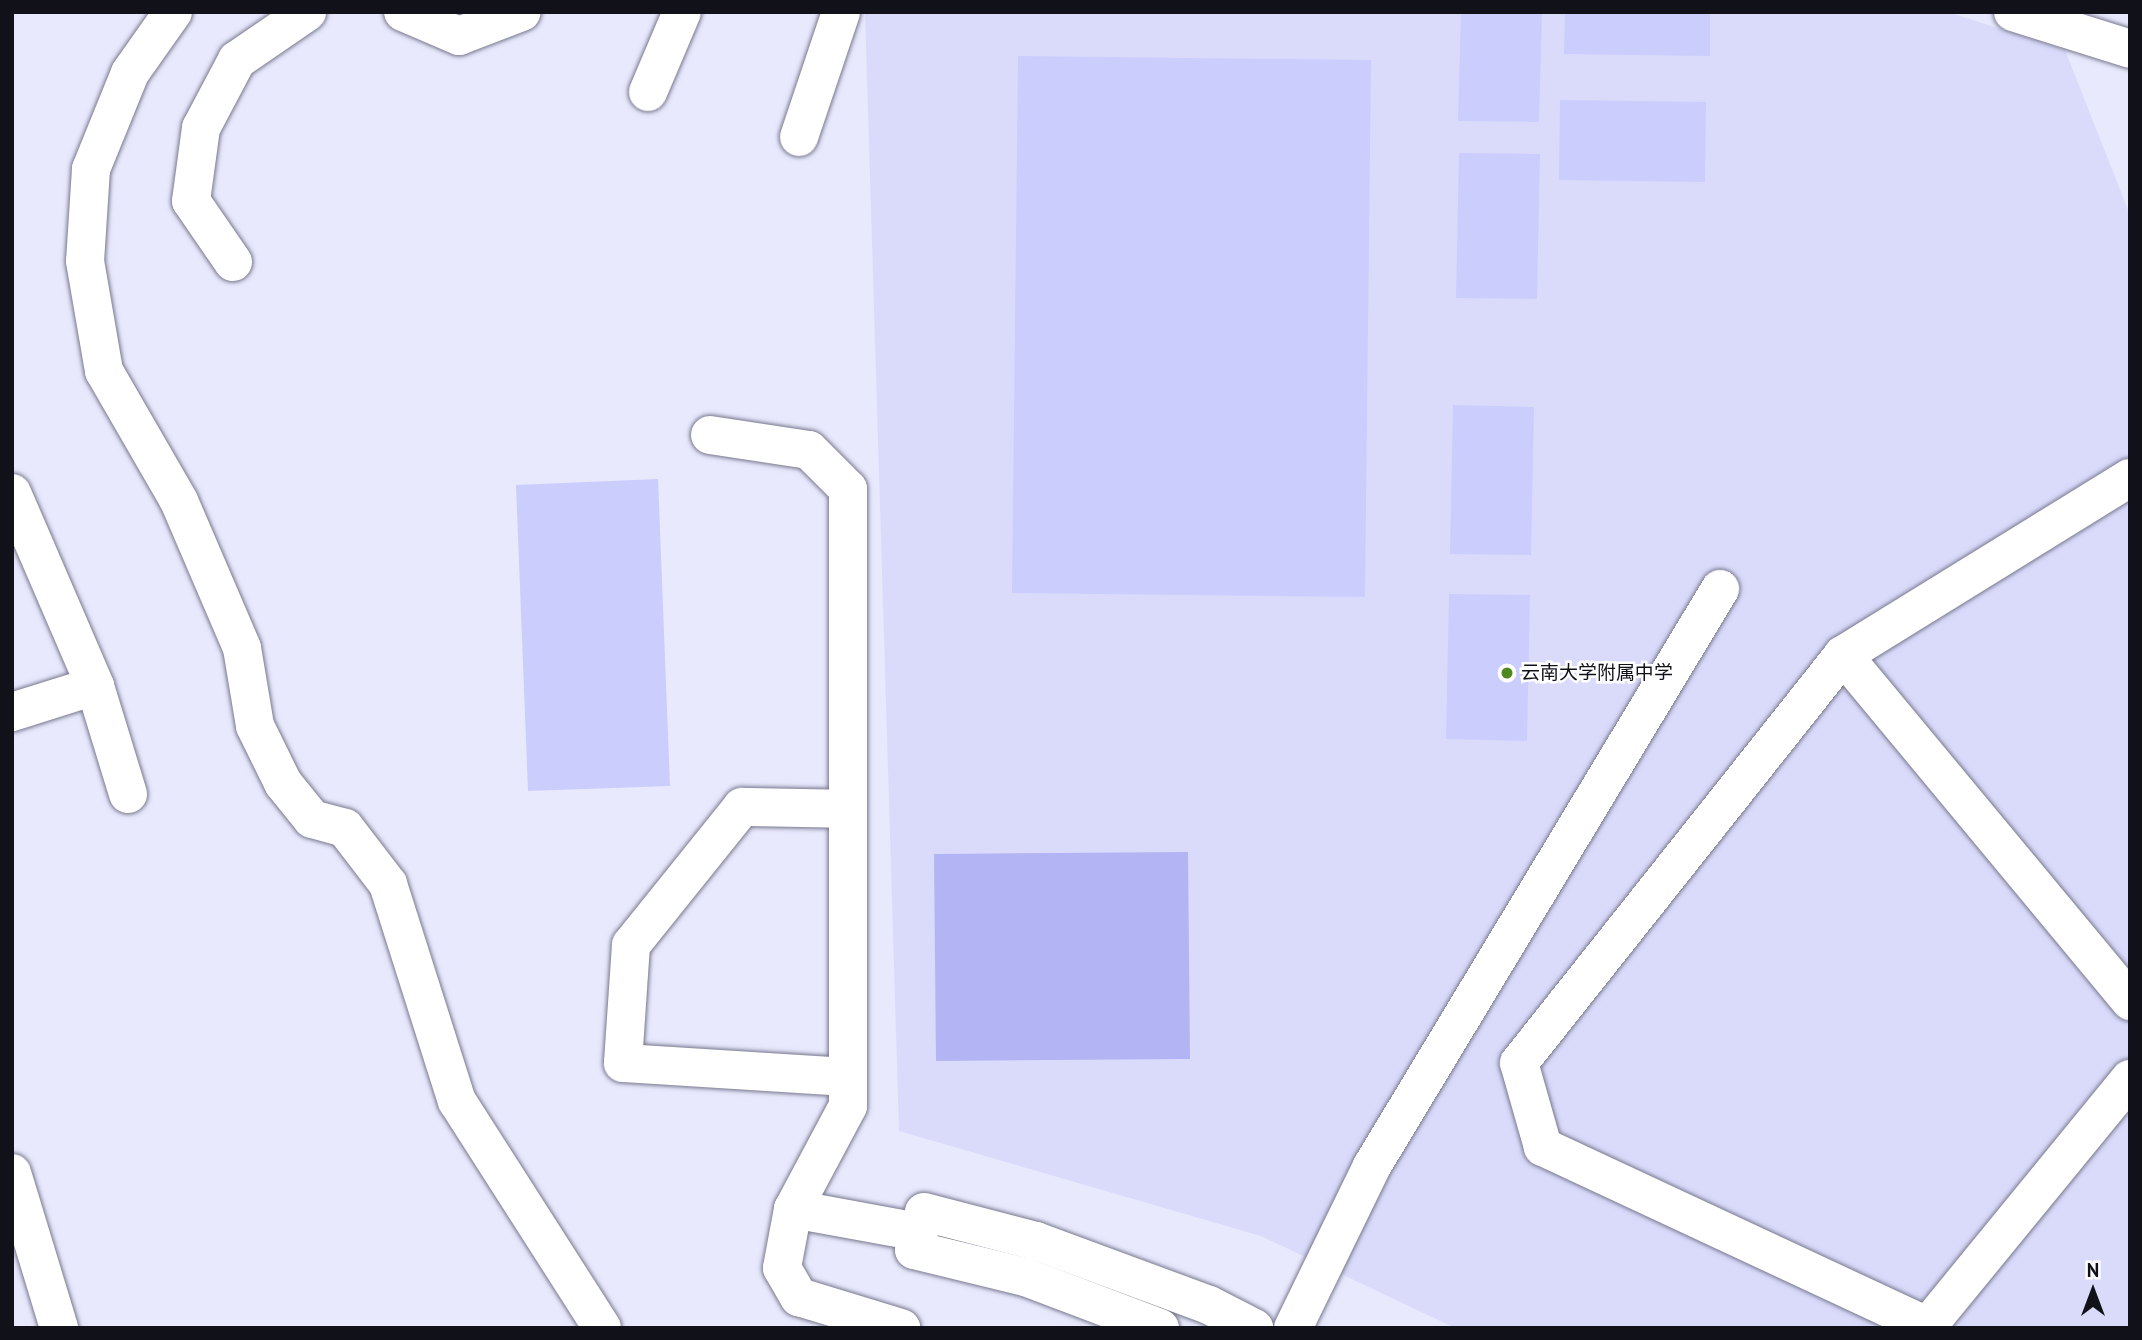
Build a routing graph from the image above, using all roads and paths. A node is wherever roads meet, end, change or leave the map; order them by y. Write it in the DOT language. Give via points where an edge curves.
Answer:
graph roads {
  1 [pos="173,12"];
  2 [pos="307,12"];
  3 [pos="403,12"];
  4 [pos="522,12"];
  5 [pos="682,12"];
  6 [pos="841,12"];
  7 [pos="2014,12"];
  8 [pos="2130,49"];
  9 [pos="648,92"];
  10 [pos="799,137"];
  11 [pos="233,262"];
  12 [pos="709,435"];
  13 [pos="2130,478"];
  14 [pos="12,493"];
  15 [pos="1720,589"];
  16 [pos="1843,655"];
  17 [pos="95,686"];
  18 [pos="12,712"];
  19 [pos="128,794"];
  20 [pos="848,809"];
  21 [pos="2130,1001"];
  22 [pos="848,1077"];
  23 [pos="2130,1079"];
  24 [pos="12,1173"];
  25 [pos="793,1209"];
  26 [pos="918,1232"];
  27 [pos="834,1317"];
  28 [pos="1926,1327"];
  29 [pos="60,1328"];
  30 [pos="602,1328"];
  31 [pos="901,1328"];
  32 [pos="1160,1328"];
  33 [pos="1254,1328"];
  34 [pos="1293,1328"];
  1 -- 30 [label="street" via="130,73 91,169 85,261 104,371 179,501 242,649 255,726 283,783 312,819 345,828 387,884 457,1101"];
  2 -- 11 [label="street" via="237,60 201,128 191,201"];
  3 -- 4 [label="street" via="459,36"];
  5 -- 9 [label="street"];
  6 -- 10 [label="street"];
  7 -- 8 [label="street"];
  12 -- 20 [label="street" via="808,450 848,489"];
  13 -- 16 [label="street"];
  14 -- 17 [label="street"];
  15 -- 34 [label="street" via="1372,1166"];
  16 -- 21 [label="street"];
  16 -- 28 [label="street" via="1519,1063 1543,1147"];
  17 -- 18 [label="street"];
  17 -- 19 [label="street"];
  20 -- 22 [label="street"];
  20 -- 22 [label="street" via="742,807 631,945 623,1063"];
  22 -- 25 [label="street" via="848,1106"];
  23 -- 28 [label="street"];
  24 -- 29 [label="street"];
  25 -- 26 [label="street"];
  25 -- 27 [label="street" via="782,1268 799,1297"];
  26 -- 32 [label="street" via="914,1250 1025,1277"];
  26 -- 33 [label="street" via="924,1212 1036,1241 1209,1305"];
  27 -- 31 [label="street"];
}
